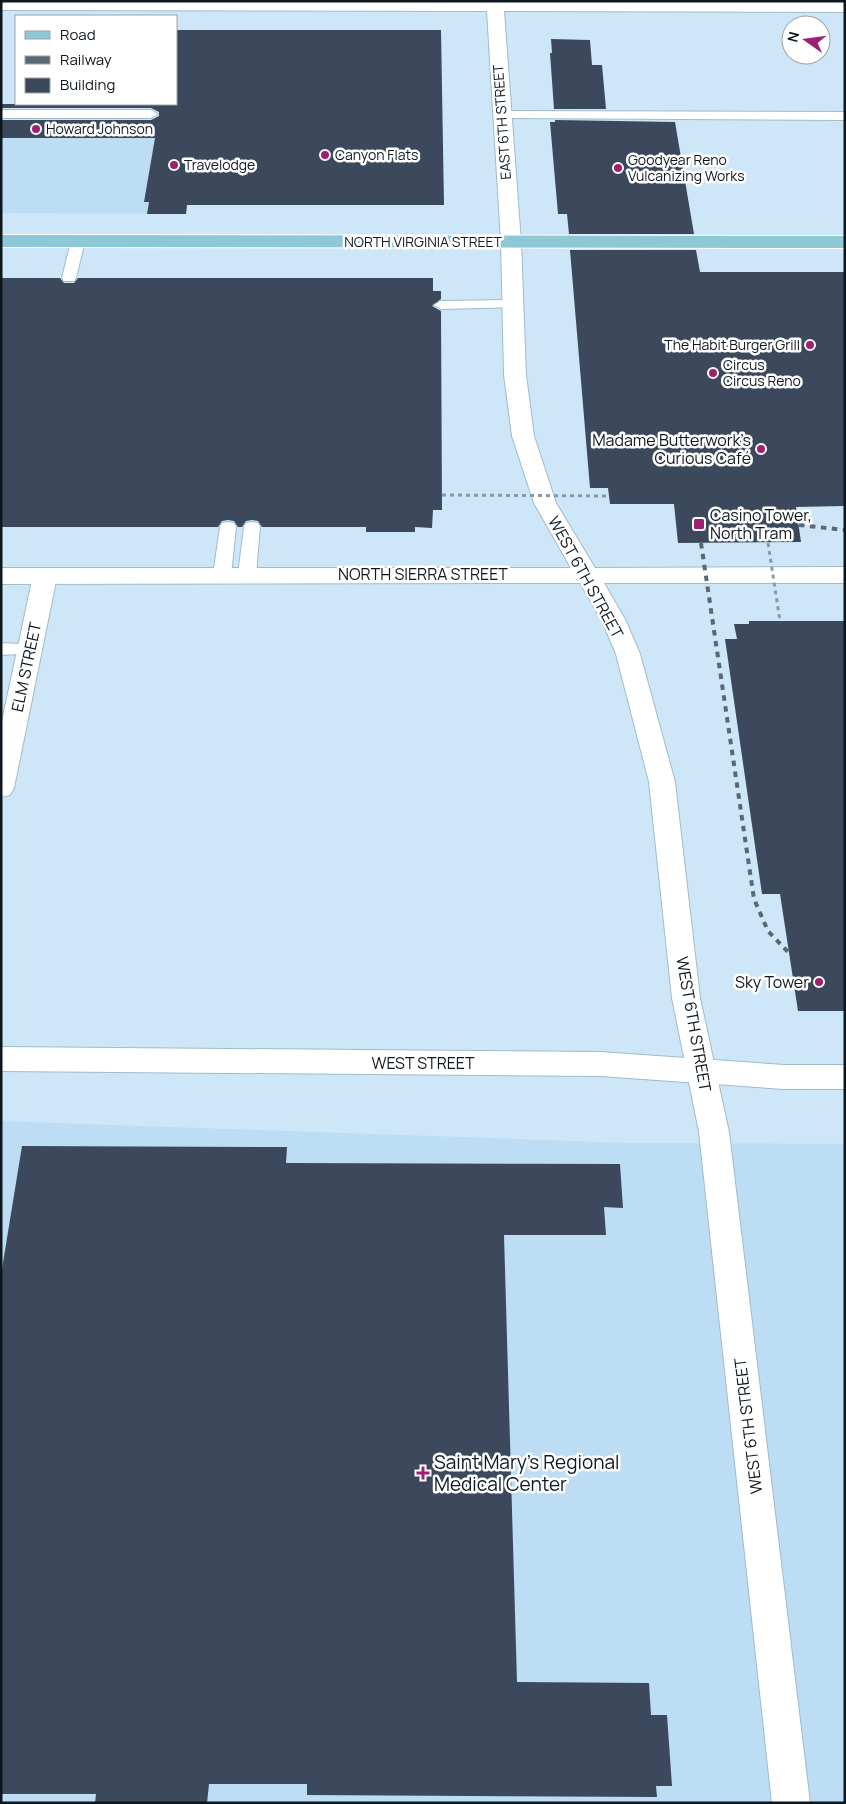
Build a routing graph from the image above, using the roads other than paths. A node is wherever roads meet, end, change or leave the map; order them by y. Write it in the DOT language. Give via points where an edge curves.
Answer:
graph roads {
  1 [pos="495,4"];
  2 [pos="1,5"];
  3 [pos="845,7"];
  4 [pos="1,114"];
  5 [pos="151,114"];
  6 [pos="502,115"];
  7 [pos="845,116"];
  8 [pos="1,240"];
  9 [pos="78,241"];
  10 [pos="511,242"];
  11 [pos="845,242"];
  12 [pos="69,278"];
  13 [pos="441,304"];
  14 [pos="514,304"];
  15 [pos="228,527"];
  16 [pos="252,527"];
  17 [pos="222,575"];
  18 [pos="248,575"];
  19 [pos="588,575"];
  20 [pos="845,575"];
  21 [pos="1,576"];
  22 [pos="45,576"];
  23 [pos="1,649"];
  24 [pos="30,649"];
  25 [pos="1,788"];
  26 [pos="1,1059"];
  27 [pos="703,1072"];
  28 [pos="845,1077"];
  29 [pos="791,1803"];
  1 -- 2 [label="main road"];
  1 -- 3 [label="main road"];
  1 -- 6 [label="main road, EAST 6TH STREET"];
  4 -- 5 [label="lane"];
  6 -- 7 [label="lane"];
  6 -- 10 [label="main road, EAST 6TH STREET"];
  8 -- 9 [label="main road, NORTH VIRGINIA STREET"];
  9 -- 10 [label="main road, NORTH VIRGINIA STREET"];
  9 -- 12 [label="lane"];
  10 -- 11 [label="main road, NORTH VIRGINIA STREET"];
  10 -- 14 [label="main road, WEST 6TH STREET"];
  13 -- 14 [label="lane"];
  14 -- 19 [label="main road, WEST 6TH STREET" via="517,394 523,436 545,503"];
  15 -- 17 [label="lane"];
  16 -- 18 [label="lane"];
  17 -- 18 [label="main road, NORTH SIERRA STREET"];
  17 -- 22 [label="main road, NORTH SIERRA STREET"];
  18 -- 19 [label="main road, NORTH SIERRA STREET"];
  19 -- 20 [label="main road, NORTH SIERRA STREET"];
  19 -- 27 [label="main road, WEST 6TH STREET" via="628,654 662,782 686,998"];
  21 -- 22 [label="main road, NORTH SIERRA STREET"];
  22 -- 24 [label="main road, ELM STREET"];
  23 -- 24 [label="lane"];
  24 -- 25 [label="main road, ELM STREET"];
  26 -- 27 [label="main road, WEST STREET" via="600,1064"];
  27 -- 28 [label="main road, WEST STREET"];
  27 -- 29 [label="main road, WEST 6TH STREET" via="714,1132"];
}
